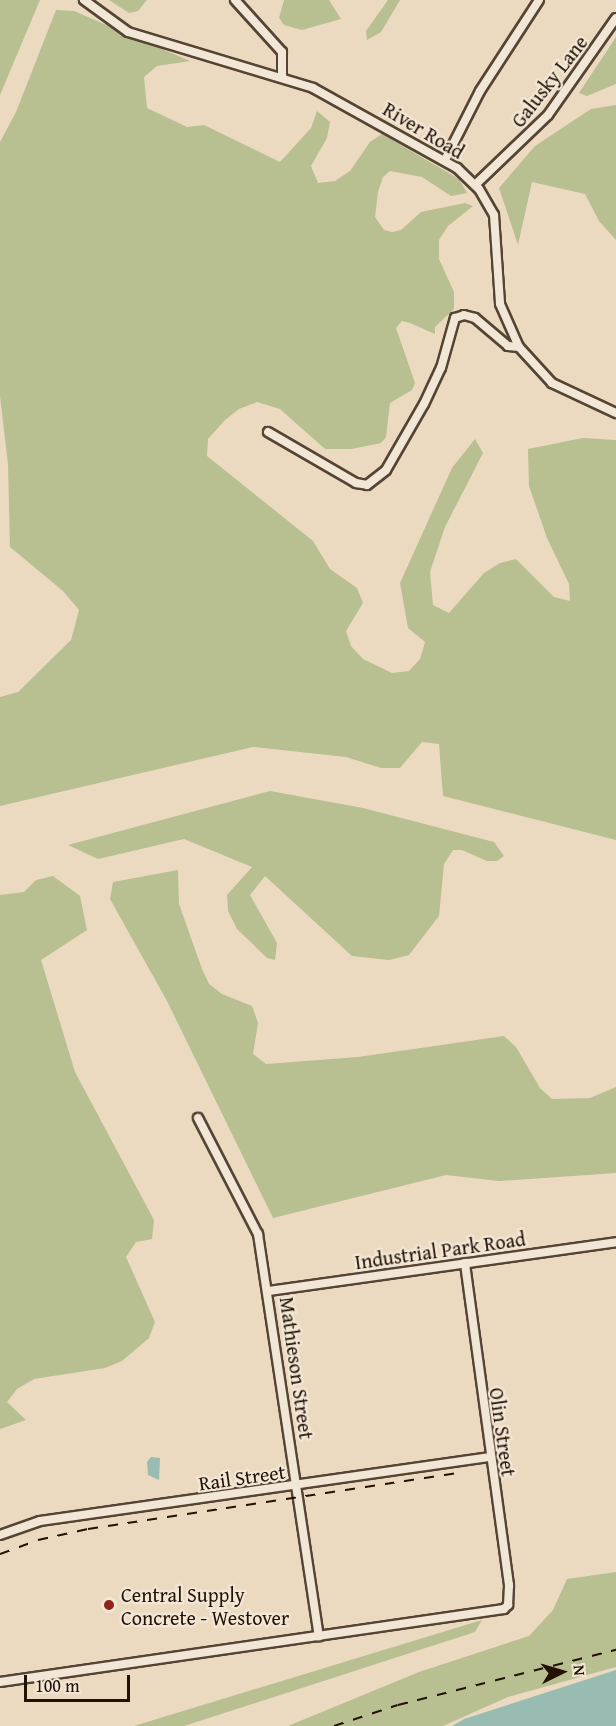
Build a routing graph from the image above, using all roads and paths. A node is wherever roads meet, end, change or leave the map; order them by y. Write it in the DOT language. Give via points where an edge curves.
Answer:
graph roads {
  1 [pos="84,0"];
  2 [pos="235,0"];
  3 [pos="538,0"];
  4 [pos="616,18"];
  5 [pos="282,78"];
  6 [pos="445,160"];
  7 [pos="475,185"];
  8 [pos="519,348"];
  9 [pos="616,413"];
  10 [pos="268,432"];
  11 [pos="198,1118"];
  12 [pos="616,1242"];
  13 [pos="465,1263"];
  14 [pos="268,1290"];
  15 [pos="490,1457"];
  16 [pos="298,1485"];
  17 [pos="0,1534"];
  18 [pos="319,1636"];
  19 [pos="0,1682"];
  1 -- 5 [label="street, River Road" via="128,32"];
  2 -- 5 [label="street" via="282,52"];
  3 -- 6 [label="street" via="480,91"];
  4 -- 7 [label="street, Galusky Lane" via="548,115"];
  5 -- 6 [label="street, River Road" via="344,102"];
  6 -- 7 [label="street, River Road"];
  7 -- 8 [label="street, River Road" via="494,215 500,304"];
  8 -- 9 [label="street, River Road" via="552,383"];
  8 -- 10 [label="street" via="508,346 475,318 455,318 441,368 424,404 386,470 367,485 356,483"];
  11 -- 14 [label="street, Mathieson Street" via="258,1234"];
  12 -- 13 [label="street, Industrial Park Road"];
  13 -- 14 [label="street, Industrial Park Road"];
  13 -- 15 [label="street, Olin Street"];
  14 -- 16 [label="street, Mathieson Street"];
  15 -- 16 [label="street, Rail Street"];
  15 -- 18 [label="street, Olin Street" via="509,1585 508,1605 490,1613"];
  16 -- 17 [label="street, Rail Street" via="40,1521"];
  16 -- 18 [label="street, Mathieson Street"];
  18 -- 19 [label="street"];
}
